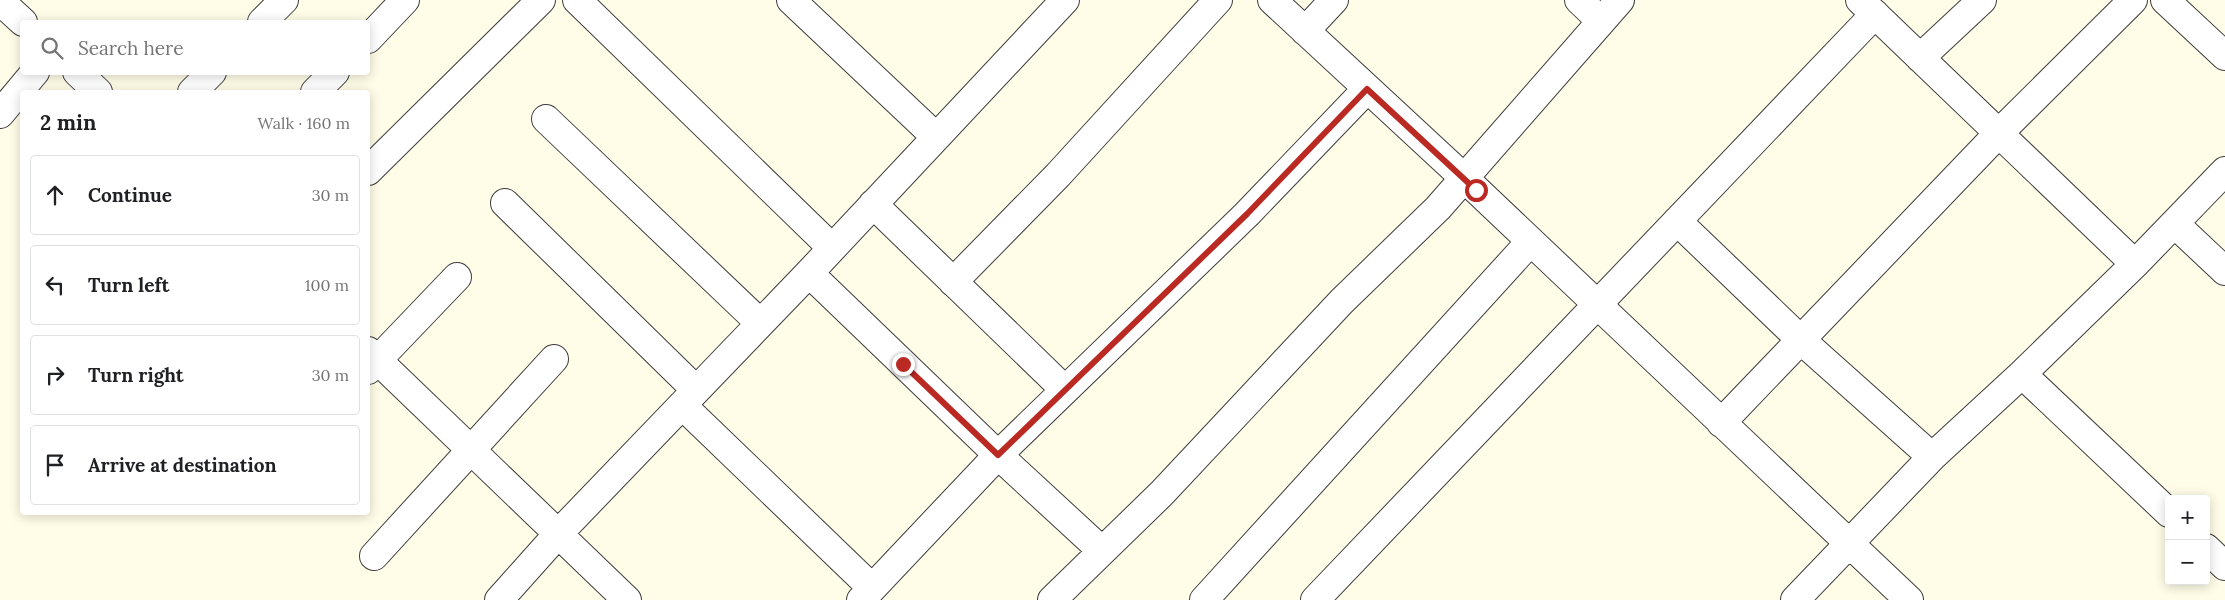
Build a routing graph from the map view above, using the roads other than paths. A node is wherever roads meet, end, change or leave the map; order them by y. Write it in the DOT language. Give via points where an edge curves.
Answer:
graph roads {
  1 [pos="284,0"];
  2 [pos="405,0"];
  3 [pos="540,0"];
  4 [pos="577,0"];
  5 [pos="791,0"];
  6 [pos="1065,0"];
  7 [pos="1218,0"];
  8 [pos="1272,0"];
  9 [pos="1334,0"];
  10 [pos="1579,0"];
  11 [pos="1620,0"];
  12 [pos="1982,0"];
  13 [pos="2133,0"];
  14 [pos="2165,0"];
  15 [pos="0,1"];
  16 [pos="1867,7"];
  17 [pos="21,20"];
  18 [pos="264,20"];
  19 [pos="1600,20"];
  20 [pos="1305,31"];
  21 [pos="370,37"];
  22 [pos="2225,56"];
  23 [pos="1920,58"];
  24 [pos="32,75"];
  25 [pos="80,75"];
  26 [pos="209,75"];
  27 [pos="332,75"];
  28 [pos="1367,89"];
  29 [pos="20,90"];
  30 [pos="20,90"];
  31 [pos="96,90"];
  32 [pos="194,90"];
  33 [pos="317,90"];
  34 [pos="0,114"];
  35 [pos="546,119"];
  36 [pos="1998,134"];
  37 [pos="935,136"];
  38 [pos="370,169"];
  39 [pos="2225,171"];
  40 [pos="1463,177"];
  41 [pos="505,203"];
  42 [pos="873,204"];
  43 [pos="1678,221"];
  44 [pos="2175,224"];
  45 [pos="1530,242"];
  46 [pos="832,248"];
  47 [pos="2135,264"];
  48 [pos="2225,271"];
  49 [pos="809,273"];
  50 [pos="457,277"];
  51 [pos="953,282"];
  52 [pos="1597,305"];
  53 [pos="760,323"];
  54 [pos="1801,340"];
  55 [pos="554,359"];
  56 [pos="371,360"];
  57 [pos="2022,374"];
  58 [pos="1066,390"];
  59 [pos="689,398"];
  60 [pos="1721,424"];
  61 [pos="471,450"];
  62 [pos="998,455"];
  63 [pos="1932,457"];
  64 [pos="2165,509"];
  65 [pos="558,534"];
  66 [pos="1851,543"];
  67 [pos="1101,550"];
  68 [pos="2210,552"];
  69 [pos="374,556"];
  70 [pos="2225,566"];
  71 [pos="866,594"];
  72 [pos="509,597"];
  73 [pos="627,600"];
  74 [pos="1052,600"];
  75 [pos="1204,600"];
  76 [pos="1315,600"];
  77 [pos="1795,600"];
  78 [pos="1909,600"];
  1 -- 18 [label="street"];
  2 -- 21 [label="street"];
  3 -- 38 [label="street"];
  4 -- 46 [label="street"];
  5 -- 37 [label="street"];
  6 -- 37 [label="street"];
  7 -- 51 [label="street" via="1058,175"];
  8 -- 20 [label="street"];
  9 -- 20 [label="street"];
  10 -- 19 [label="street"];
  11 -- 19 [label="street"];
  12 -- 23 [label="street"];
  13 -- 36 [label="street"];
  14 -- 22 [label="street"];
  15 -- 17 [label="street"];
  16 -- 23 [label="street"];
  16 -- 43 [label="street"];
  19 -- 40 [label="street"];
  20 -- 28 [label="street"];
  23 -- 36 [label="street"];
  24 -- 29 [label="street"];
  25 -- 31 [label="street"];
  26 -- 32 [label="street"];
  27 -- 33 [label="street"];
  28 -- 40 [label="street"];
  28 -- 58 [label="street" via="1247,214"];
  30 -- 34 [label="street"];
  35 -- 53 [label="street"];
  36 -- 47 [label="street"];
  36 -- 54 [label="street"];
  37 -- 42 [label="street"];
  39 -- 44 [label="street"];
  40 -- 45 [label="street"];
  40 -- 67 [label="street" via="1438,208 1342,301 1162,493"];
  41 -- 59 [label="street"];
  42 -- 46 [label="street"];
  42 -- 51 [label="street"];
  43 -- 52 [label="street"];
  43 -- 54 [label="street"];
  44 -- 47 [label="street"];
  44 -- 48 [label="street"];
  45 -- 52 [label="street"];
  45 -- 75 [label="street"];
  46 -- 49 [label="street"];
  47 -- 57 [label="street"];
  49 -- 53 [label="street"];
  49 -- 62 [label="street"];
  50 -- 56 [label="street"];
  51 -- 58 [label="street"];
  52 -- 60 [label="street"];
  52 -- 76 [label="street"];
  53 -- 59 [label="street"];
  54 -- 60 [label="street"];
  54 -- 63 [label="street"];
  55 -- 61 [label="street"];
  56 -- 61 [label="street"];
  57 -- 63 [label="street"];
  57 -- 64 [label="street"];
  58 -- 62 [label="street"];
  59 -- 65 [label="street"];
  59 -- 71 [label="street"];
  60 -- 66 [label="street"];
  61 -- 65 [label="street"];
  61 -- 69 [label="street"];
  62 -- 67 [label="street"];
  62 -- 71 [label="street"];
  63 -- 66 [label="street"];
  65 -- 72 [label="street"];
  65 -- 73 [label="street"];
  66 -- 77 [label="street"];
  66 -- 78 [label="street"];
  67 -- 74 [label="street"];
  68 -- 70 [label="street"];
}
